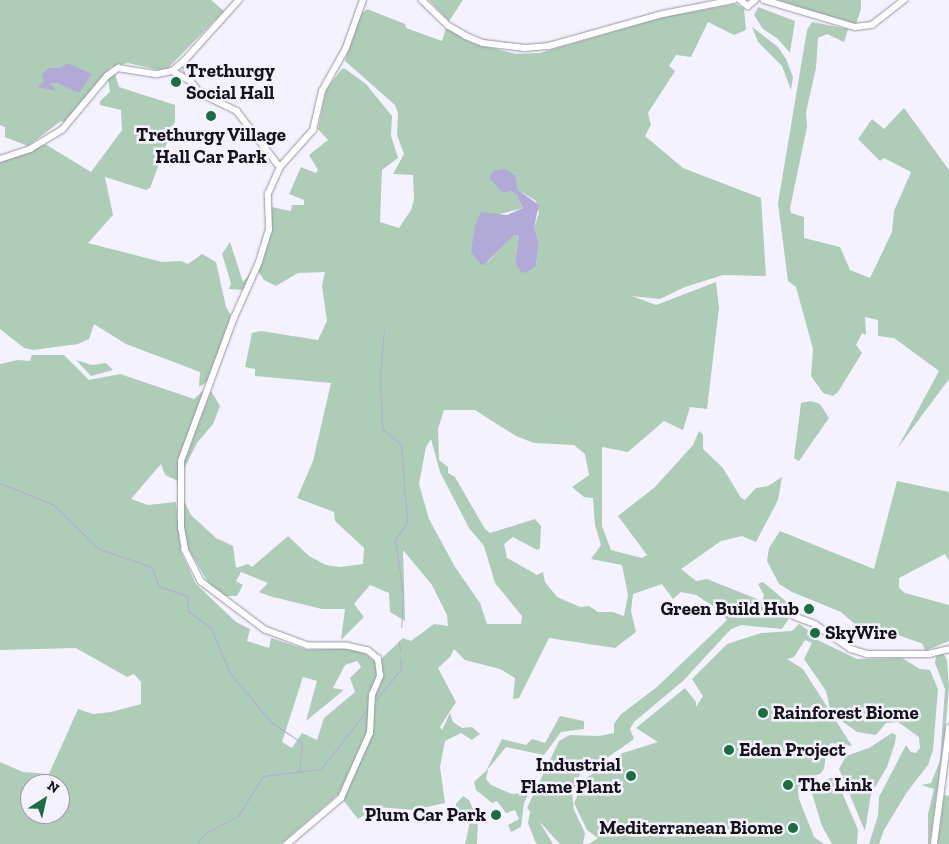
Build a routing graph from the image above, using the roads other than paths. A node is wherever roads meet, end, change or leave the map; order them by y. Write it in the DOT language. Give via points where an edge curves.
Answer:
graph roads {
  1 [pos="239,0"];
  2 [pos="363,0"];
  3 [pos="422,0"];
  4 [pos="734,0"];
  5 [pos="740,0"];
  6 [pos="756,0"];
  7 [pos="764,0"];
  8 [pos="904,0"];
  9 [pos="185,60"];
  10 [pos="172,71"];
  11 [pos="191,81"];
  12 [pos="0,159"];
  13 [pos="280,167"];
  14 [pos="794,616"];
  15 [pos="949,649"];
  16 [pos="949,728"];
  17 [pos="287,844"];
  18 [pos="934,844"];
  1 -- 9 [label="street"];
  2 -- 13 [label="street" via="340,60 322,91 313,130"];
  3 -- 4 [label="street" via="466,36 482,43 525,48 549,46 663,14"];
  5 -- 6 [label="street" via="748,6"];
  7 -- 8 [label="street" via="855,28 872,25"];
  9 -- 10 [label="street"];
  9 -- 11 [label="street"];
  10 -- 11 [label="street"];
  10 -- 12 [label="street" via="157,74 122,67 112,71 62,130 30,149"];
  11 -- 13 [label="street" via="200,93 237,111"];
  13 -- 17 [label="street" via="268,194 269,230 259,262 234,318 181,462 180,528 185,550 201,582 265,630 308,646 347,646 368,651 378,659 380,676 372,699 370,733 341,798"];
  14 -- 15 [label="street" via="815,624 850,649 867,654 929,654"];
  16 -- 18 [label="street"];
}
